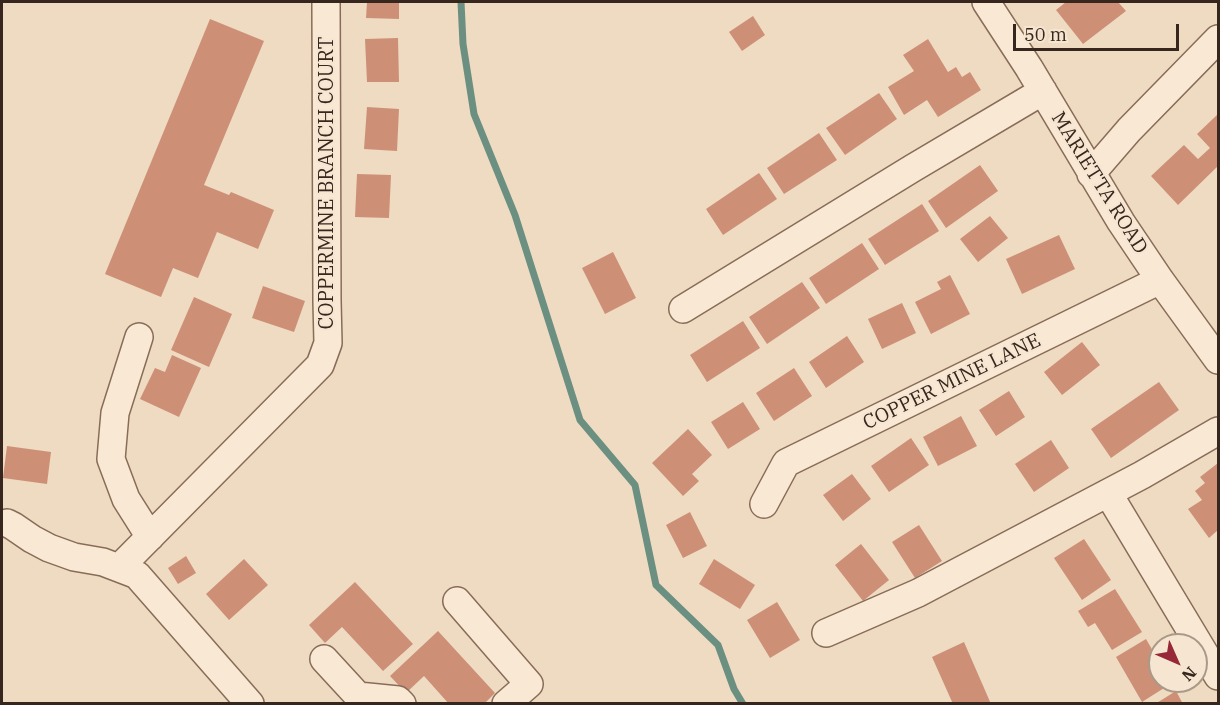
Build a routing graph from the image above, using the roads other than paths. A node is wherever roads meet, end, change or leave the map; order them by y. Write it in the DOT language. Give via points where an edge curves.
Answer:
graph roads {
  1 [pos="326,2"];
  2 [pos="986,2"];
  3 [pos="1218,39"];
  4 [pos="1042,92"];
  5 [pos="1091,174"];
  6 [pos="1160,280"];
  7 [pos="683,309"];
  8 [pos="139,337"];
  9 [pos="1218,360"];
  10 [pos="1218,431"];
  11 [pos="1108,493"];
  12 [pos="764,504"];
  13 [pos="7,523"];
  14 [pos="150,537"];
  15 [pos="119,568"];
  16 [pos="456,601"];
  17 [pos="825,633"];
  18 [pos="324,659"];
  19 [pos="1218,676"];
  20 [pos="250,704"];
  21 [pos="402,704"];
  22 [pos="506,704"];
  1 -- 14 [label="street, COPPERMINE BRANCH COURT" via="328,343 320,365"];
  2 -- 4 [label="street, MARIETTA ROAD"];
  3 -- 5 [label="street"];
  4 -- 5 [label="street, MARIETTA ROAD"];
  4 -- 7 [label="street"];
  5 -- 6 [label="street, MARIETTA ROAD"];
  6 -- 9 [label="street, MARIETTA ROAD"];
  6 -- 12 [label="street, COPPER MINE LANE" via="786,463"];
  8 -- 14 [label="street" via="115,413 111,459 126,499"];
  10 -- 11 [label="street"];
  11 -- 17 [label="street" via="918,593"];
  11 -- 19 [label="street"];
  13 -- 15 [label="street" via="49,548"];
  14 -- 15 [label="street, COPPERMINE BRANCH COURT"];
  15 -- 20 [label="street" via="137,575"];
  16 -- 22 [label="street" via="529,684"];
  18 -- 21 [label="street" via="358,696 398,700"];
}
